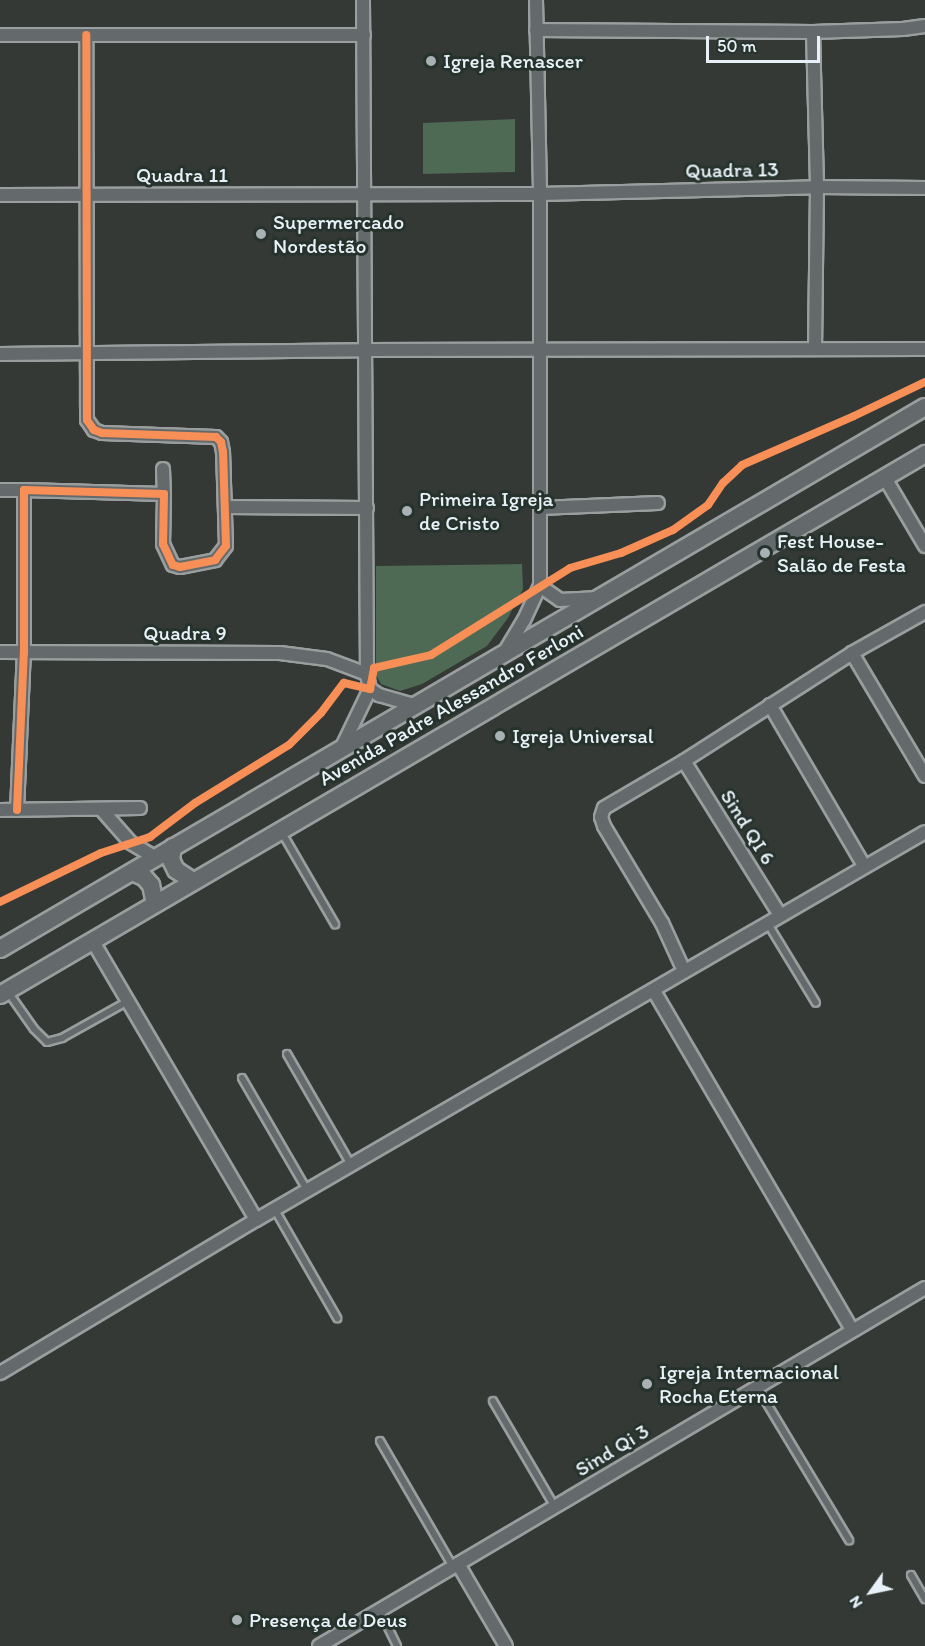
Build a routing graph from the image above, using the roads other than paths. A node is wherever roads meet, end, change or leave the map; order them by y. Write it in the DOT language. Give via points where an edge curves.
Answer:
graph roads {
  1 [pos="363,0"];
  2 [pos="536,0"];
  3 [pos="925,26"];
  4 [pos="536,30"];
  5 [pos="813,32"];
  6 [pos="0,35"];
  7 [pos="86,35"];
  8 [pos="364,35"];
  9 [pos="817,187"];
  10 [pos="925,188"];
  11 [pos="88,194"];
  12 [pos="540,194"];
  13 [pos="0,195"];
  14 [pos="364,195"];
  15 [pos="814,348"];
  16 [pos="925,349"];
  17 [pos="364,350"];
  18 [pos="539,351"];
  19 [pos="88,353"];
  20 [pos="0,354"];
  21 [pos="925,407"];
  22 [pos="925,454"];
  23 [pos="163,469"];
  24 [pos="885,478"];
  25 [pos="0,490"];
  26 [pos="24,490"];
  27 [pos="164,494"];
  28 [pos="658,503"];
  29 [pos="225,507"];
  30 [pos="367,508"];
  31 [pos="540,508"];
  32 [pos="925,546"];
  33 [pos="540,585"];
  34 [pos="601,598"];
  35 [pos="925,612"];
  36 [pos="0,652"];
  37 [pos="24,652"];
  38 [pos="852,653"];
  39 [pos="501,657"];
  40 [pos="368,674"];
  41 [pos="370,689"];
  42 [pos="770,705"];
  43 [pos="417,706"];
  44 [pos="340,751"];
  45 [pos="684,760"];
  46 [pos="925,776"];
  47 [pos="140,808"];
  48 [pos="101,809"];
  49 [pos="0,810"];
  50 [pos="17,810"];
  51 [pos="280,830"];
  52 [pos="925,832"];
  53 [pos="173,847"];
  54 [pos="156,858"];
  55 [pos="864,866"];
  56 [pos="132,872"];
  57 [pos="193,881"];
  58 [pos="155,904"];
  59 [pos="780,915"];
  60 [pos="767,922"];
  61 [pos="335,924"];
  62 [pos="92,940"];
  63 [pos="2,943"];
  64 [pos="684,971"];
  65 [pos="654,991"];
  66 [pos="4,992"];
  67 [pos="128,1001"];
  68 [pos="816,1003"];
  69 [pos="287,1054"];
  70 [pos="242,1078"];
  71 [pos="351,1165"];
  72 [pos="308,1191"];
  73 [pos="275,1210"];
  74 [pos="256,1220"];
  75 [pos="925,1288"];
  76 [pos="337,1318"];
  77 [pos="852,1330"];
  78 [pos="0,1373"];
  79 [pos="757,1388"];
  80 [pos="493,1401"];
  81 [pos="380,1440"];
  82 [pos="555,1507"];
  83 [pos="849,1540"];
  84 [pos="456,1565"];
  85 [pos="911,1575"];
  86 [pos="925,1599"];
  87 [pos="380,1610"];
  88 [pos="319,1646"];
  89 [pos="397,1646"];
  90 [pos="506,1646"];
  1 -- 8 [label="street"];
  2 -- 4 [label="street"];
  3 -- 5 [label="street"];
  4 -- 5 [label="street"];
  4 -- 12 [label="street"];
  5 -- 9 [label="street"];
  6 -- 7 [label="street"];
  7 -- 8 [label="street"];
  7 -- 11 [label="street"];
  8 -- 14 [label="street"];
  9 -- 10 [label="street, Quadra 13"];
  9 -- 12 [label="street, Quadra 13"];
  9 -- 15 [label="street"];
  11 -- 13 [label="street, Quadra 11"];
  11 -- 14 [label="street, Quadra 11"];
  11 -- 19 [label="street"];
  12 -- 14 [label="street, Quadra 13"];
  12 -- 18 [label="street"];
  14 -- 17 [label="street"];
  15 -- 16 [label="street"];
  15 -- 18 [label="street"];
  17 -- 18 [label="street"];
  17 -- 19 [label="street"];
  17 -- 30 [label="street"];
  18 -- 31 [label="street"];
  19 -- 20 [label="street"];
  19 -- 29 [label="street" via="89,424 102,433 216,437 224,452"];
  21 -- 34 [label="main road, Avenida Padre Alessandro Ferloni"];
  22 -- 24 [label="main road, Avenida Padre Alessandro Ferloni"];
  23 -- 27 [label="street"];
  24 -- 32 [label="street"];
  24 -- 51 [label="main road, Avenida Padre Alessandro Ferloni"];
  25 -- 26 [label="street"];
  26 -- 27 [label="street"];
  26 -- 37 [label="street"];
  27 -- 29 [label="street" via="163,544 168,560 180,567 216,560 222,555 226,546"];
  28 -- 31 [label="street"];
  29 -- 30 [label="street"];
  30 -- 40 [label="street"];
  31 -- 33 [label="street"];
  33 -- 34 [label="street" via="560,600"];
  33 -- 39 [label="street"];
  34 -- 39 [label="main road, Avenida Padre Alessandro Ferloni"];
  35 -- 38 [label="street"];
  36 -- 37 [label="street, Quadra 9"];
  37 -- 40 [label="street, Quadra 9" via="280,652 327,659"];
  37 -- 50 [label="street"];
  38 -- 42 [label="street"];
  38 -- 46 [label="street"];
  39 -- 43 [label="main road, Avenida Padre Alessandro Ferloni"];
  40 -- 41 [label="street"];
  41 -- 43 [label="street"];
  41 -- 44 [label="street"];
  42 -- 45 [label="street"];
  42 -- 55 [label="street"];
  43 -- 44 [label="main road, Avenida Padre Alessandro Ferloni"];
  44 -- 53 [label="main road, Avenida Padre Alessandro Ferloni"];
  45 -- 59 [label="street, Sind QI 6"];
  45 -- 64 [label="street" via="604,808 601,817 662,923"];
  47 -- 48 [label="street"];
  48 -- 50 [label="street"];
  48 -- 54 [label="street" via="131,843"];
  49 -- 50 [label="street"];
  51 -- 57 [label="main road, Avenida Padre Alessandro Ferloni"];
  51 -- 61 [label="lane"];
  52 -- 55 [label="street"];
  53 -- 54 [label="main road, Avenida Padre Alessandro Ferloni"];
  53 -- 57 [label="main road" via="171,860 176,870"];
  54 -- 56 [label="main road, Avenida Padre Alessandro Ferloni"];
  55 -- 59 [label="street"];
  56 -- 58 [label="main road" via="151,885"];
  56 -- 63 [label="main road, Avenida Padre Alessandro Ferloni"];
  57 -- 58 [label="main road, Avenida Padre Alessandro Ferloni"];
  58 -- 62 [label="main road, Avenida Padre Alessandro Ferloni"];
  59 -- 60 [label="street"];
  60 -- 64 [label="street"];
  60 -- 68 [label="lane"];
  62 -- 66 [label="main road, Avenida Padre Alessandro Ferloni"];
  62 -- 67 [label="street"];
  64 -- 65 [label="street"];
  65 -- 71 [label="street"];
  65 -- 77 [label="street"];
  66 -- 67 [label="lane" via="47,1042 62,1038"];
  67 -- 74 [label="street"];
  69 -- 71 [label="lane"];
  70 -- 72 [label="lane"];
  71 -- 72 [label="street"];
  72 -- 73 [label="street"];
  73 -- 74 [label="street"];
  73 -- 76 [label="lane"];
  74 -- 78 [label="street"];
  75 -- 77 [label="street, Sind Qi 3"];
  77 -- 79 [label="street, Sind Qi 3"];
  79 -- 82 [label="street, Sind Qi 3"];
  79 -- 83 [label="lane"];
  80 -- 82 [label="lane"];
  81 -- 84 [label="lane"];
  82 -- 84 [label="street, Sind Qi 3"];
  84 -- 87 [label="street, Sind Qi 3"];
  84 -- 90 [label="street"];
  85 -- 86 [label="lane"];
  87 -- 88 [label="street, Sind Qi 3"];
  87 -- 89 [label="lane"];
}
